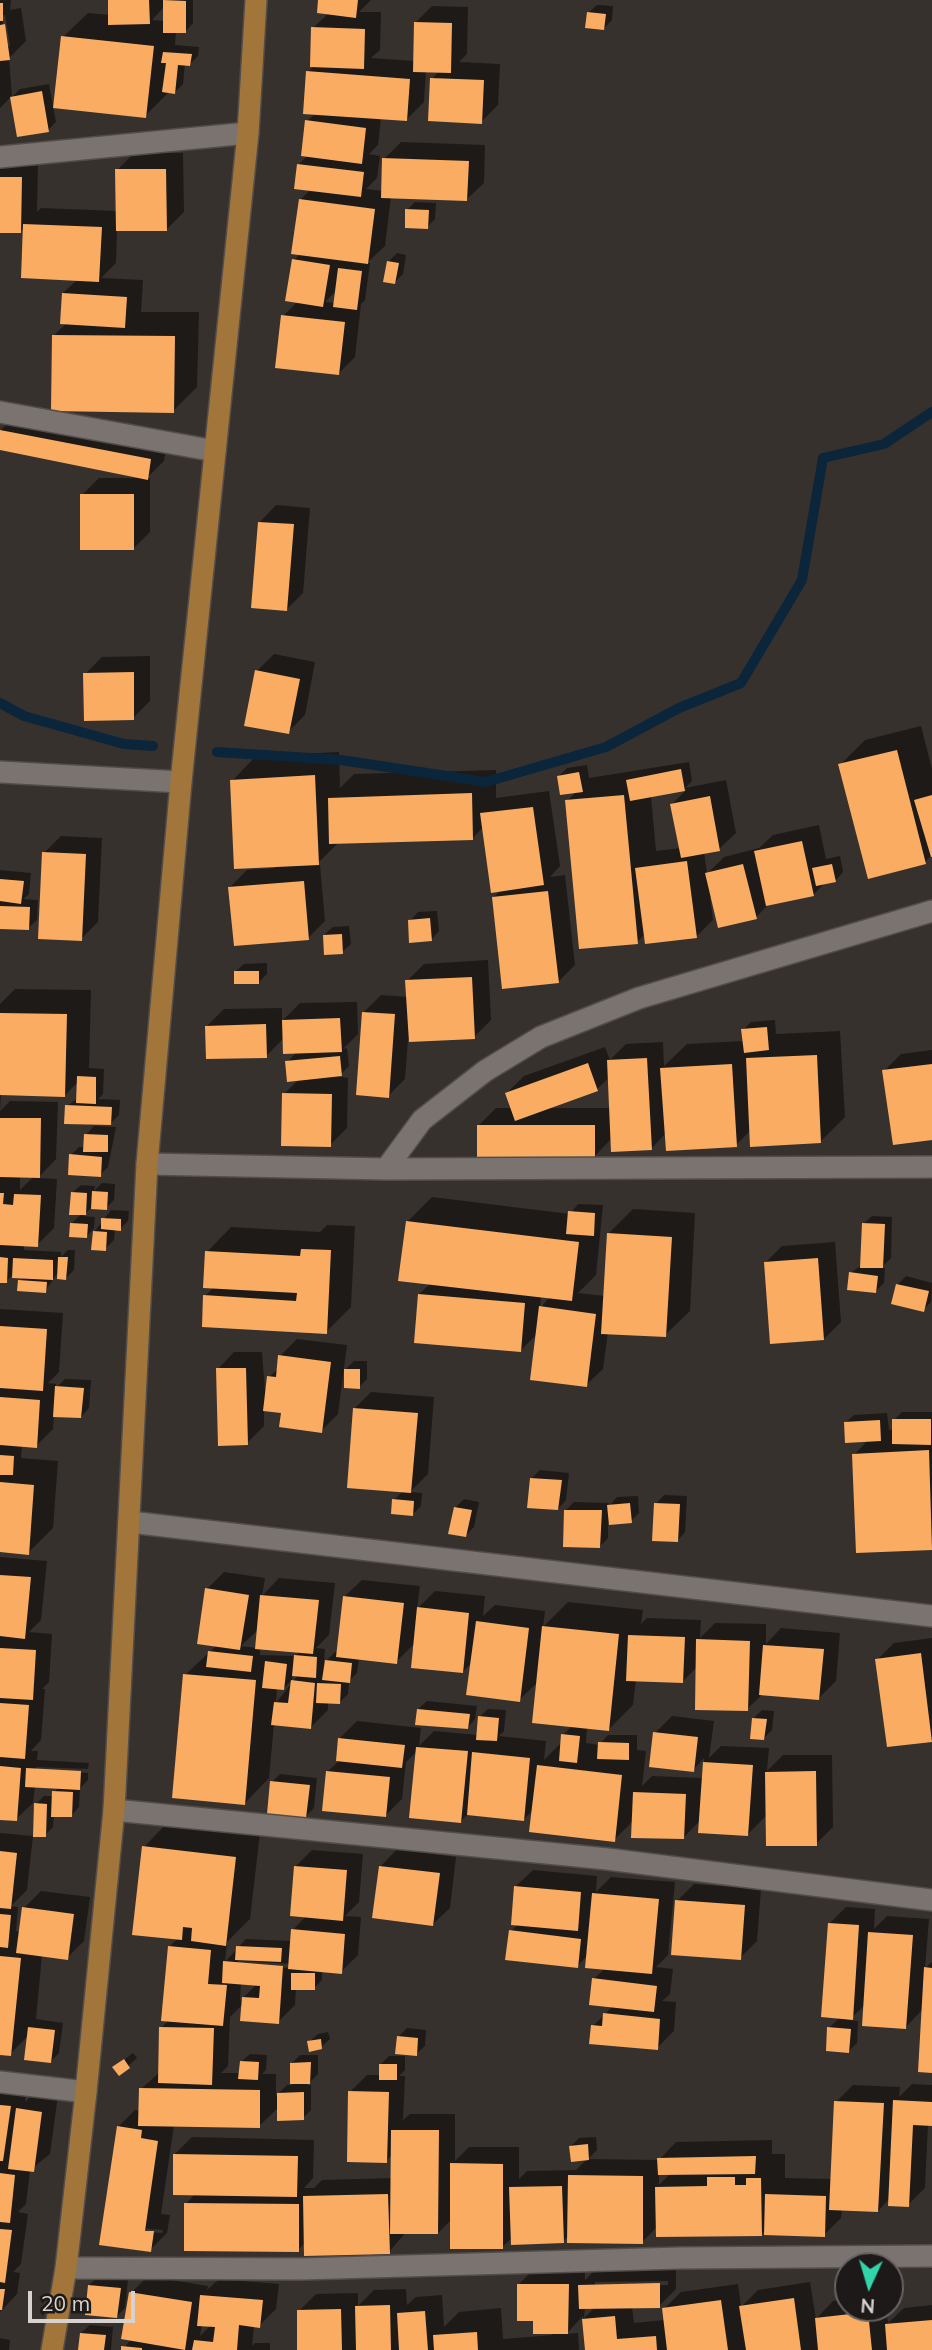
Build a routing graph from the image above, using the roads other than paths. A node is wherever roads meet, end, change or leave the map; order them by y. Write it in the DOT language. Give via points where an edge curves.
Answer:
graph roads {
  1 [pos="256,0"];
  2 [pos="248,132"];
  3 [pos="0,157"];
  4 [pos="0,412"];
  5 [pos="215,451"];
  6 [pos="0,772"];
  7 [pos="181,782"];
  8 [pos="932,911"];
  9 [pos="147,1164"];
  10 [pos="932,1167"];
  11 [pos="386,1169"];
  12 [pos="130,1522"];
  13 [pos="932,1616"];
  14 [pos="114,1810"];
  15 [pos="932,1900"];
  16 [pos="0,2082"];
  17 [pos="86,2092"];
  18 [pos="932,2256"];
  19 [pos="66,2268"];
  20 [pos="52,2350"];
  1 -- 2 [label="main road"];
  2 -- 3 [label="street"];
  2 -- 5 [label="main road"];
  4 -- 5 [label="street"];
  5 -- 7 [label="main road"];
  6 -- 7 [label="street"];
  7 -- 9 [label="main road"];
  8 -- 11 [label="street" via="639,998 541,1037 485,1071 422,1119"];
  9 -- 11 [label="street"];
  9 -- 12 [label="main road"];
  10 -- 11 [label="street"];
  12 -- 13 [label="street"];
  12 -- 14 [label="main road"];
  14 -- 15 [label="street" via="607,1859"];
  14 -- 17 [label="main road"];
  16 -- 17 [label="street"];
  17 -- 19 [label="main road"];
  18 -- 19 [label="street" via="302,2269"];
  19 -- 20 [label="main road"];
}
